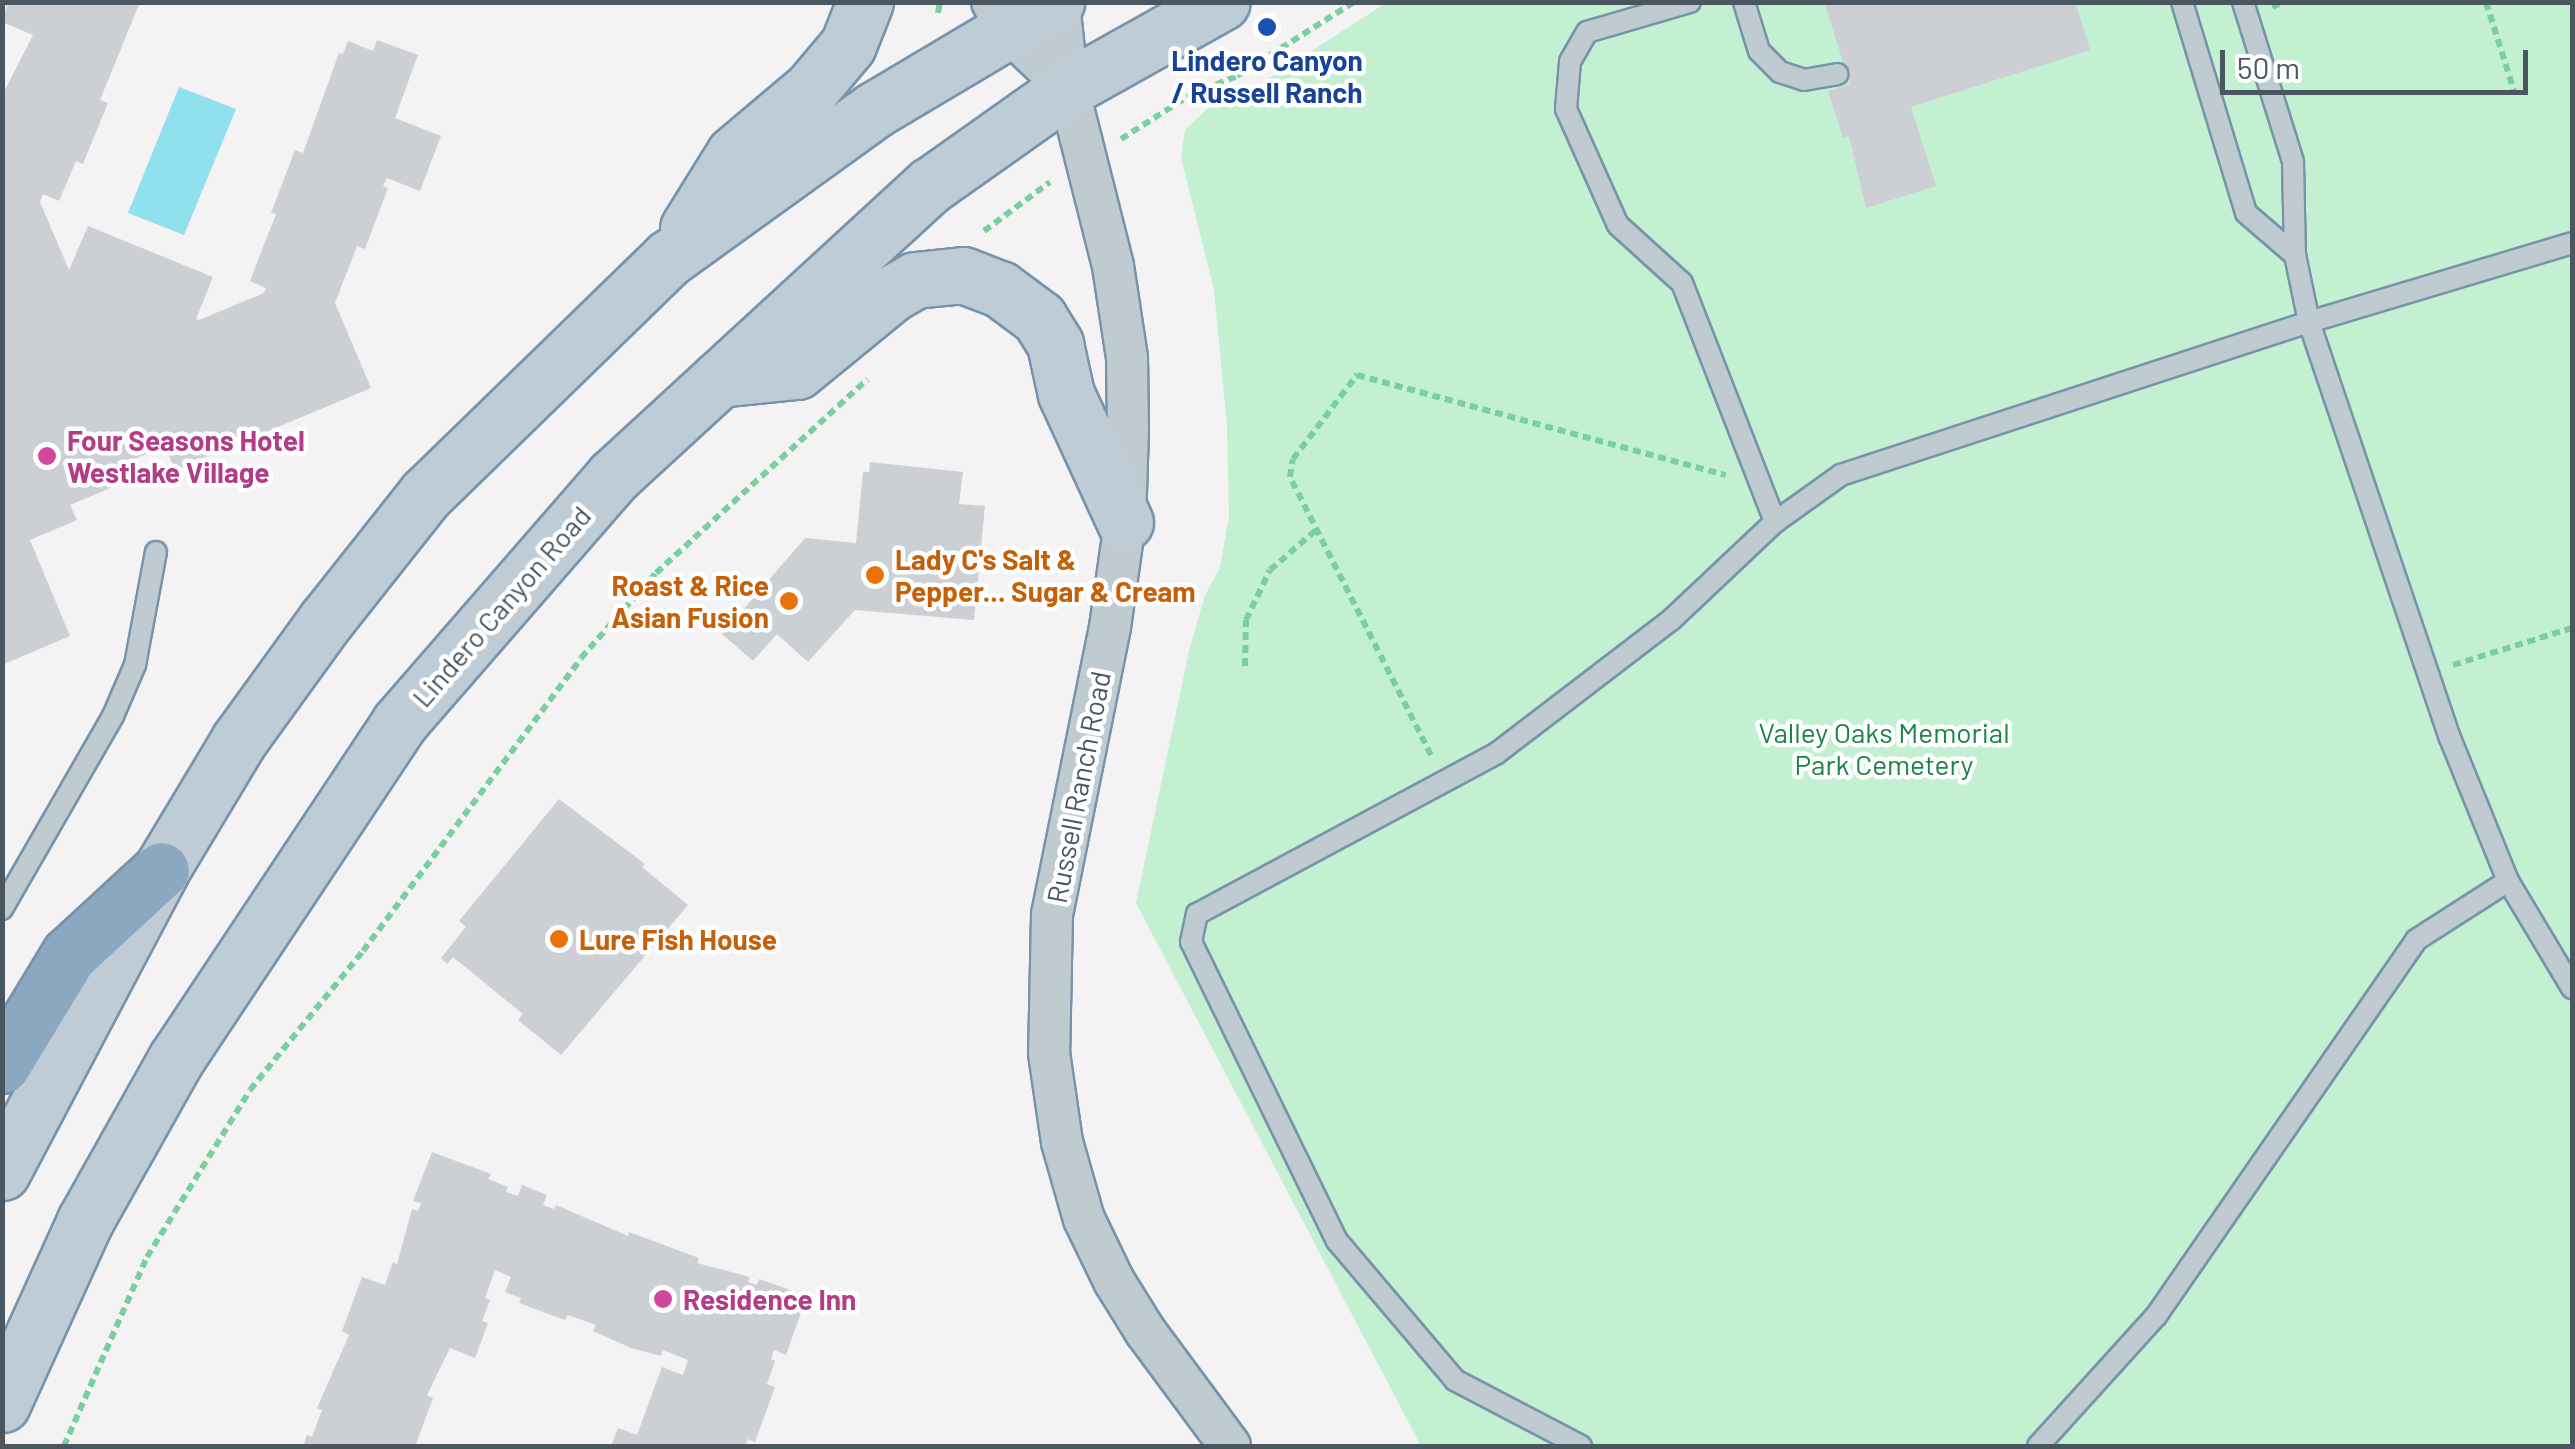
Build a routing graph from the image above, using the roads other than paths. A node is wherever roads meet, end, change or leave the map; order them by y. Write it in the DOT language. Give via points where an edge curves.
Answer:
graph roads {
  1 [pos="866,2"];
  2 [pos="1057,2"];
  3 [pos="1222,2"];
  4 [pos="1690,2"];
  5 [pos="1744,2"];
  6 [pos="2182,2"];
  7 [pos="2243,2"];
  8 [pos="1001,18"];
  9 [pos="1837,74"];
  10 [pos="1068,88"];
  11 [pos="2572,242"];
  12 [pos="2294,255"];
  13 [pos="669,258"];
  14 [pos="2310,322"];
  15 [pos="718,379"];
  16 [pos="1125,522"];
  17 [pos="1775,522"];
  18 [pos="156,552"];
  19 [pos="161,870"];
  20 [pos="2508,881"];
  21 [pos="2,909"];
  22 [pos="2572,988"];
  23 [pos="2,1065"];
  24 [pos="2,1172"];
  25 [pos="2,1404"];
  26 [pos="1230,1446"];
  27 [pos="1581,1446"];
  28 [pos="2038,1446"];
  1 -- 13 [label="main road" via="848,45 812,88 734,154"];
  2 -- 8 [label="main road"];
  2 -- 10 [label="street, Russell Ranch Road"];
  3 -- 10 [label="main road, Lindero Canyon Road"];
  4 -- 17 [label="lane" via="1587,32 1570,62 1566,110 1618,224 1682,283"];
  5 -- 9 [label="lane" via="1760,50 1780,72 1804,80"];
  6 -- 12 [label="lane" via="2246,213"];
  7 -- 12 [label="lane" via="2294,162"];
  8 -- 10 [label="street"];
  8 -- 13 [label="main road"];
  10 -- 15 [label="main road, Lindero Canyon Road" via="932,186"];
  10 -- 16 [label="street, Russell Ranch Road" via="1127,358"];
  11 -- 14 [label="lane"];
  12 -- 14 [label="lane"];
  13 -- 19 [label="main road" via="426,494 239,740"];
  14 -- 17 [label="lane" via="1842,474"];
  14 -- 20 [label="lane" via="2428,673"];
  15 -- 16 [label="main road" via="797,371 903,287 944,273 963,274 1000,289 1038,318 1055,344 1066,394"];
  15 -- 25 [label="main road, Lindero Canyon Road" via="614,476 398,723 176,1059 85,1221"];
  16 -- 26 [label="street, Russell Ranch Road" via="1052,915 1049,1053 1062,1142 1084,1219 1145,1331"];
  17 -- 27 [label="lane" via="1670,620 1497,753 1197,914 1191,942 1338,1241 1455,1380"];
  18 -- 21 [label="lane" via="135,665"];
  19 -- 23 [label="highway" via="69,955"];
  19 -- 24 [label="main road"];
  20 -- 22 [label="lane"];
  20 -- 28 [label="lane" via="2416,940 2156,1316"];
}
